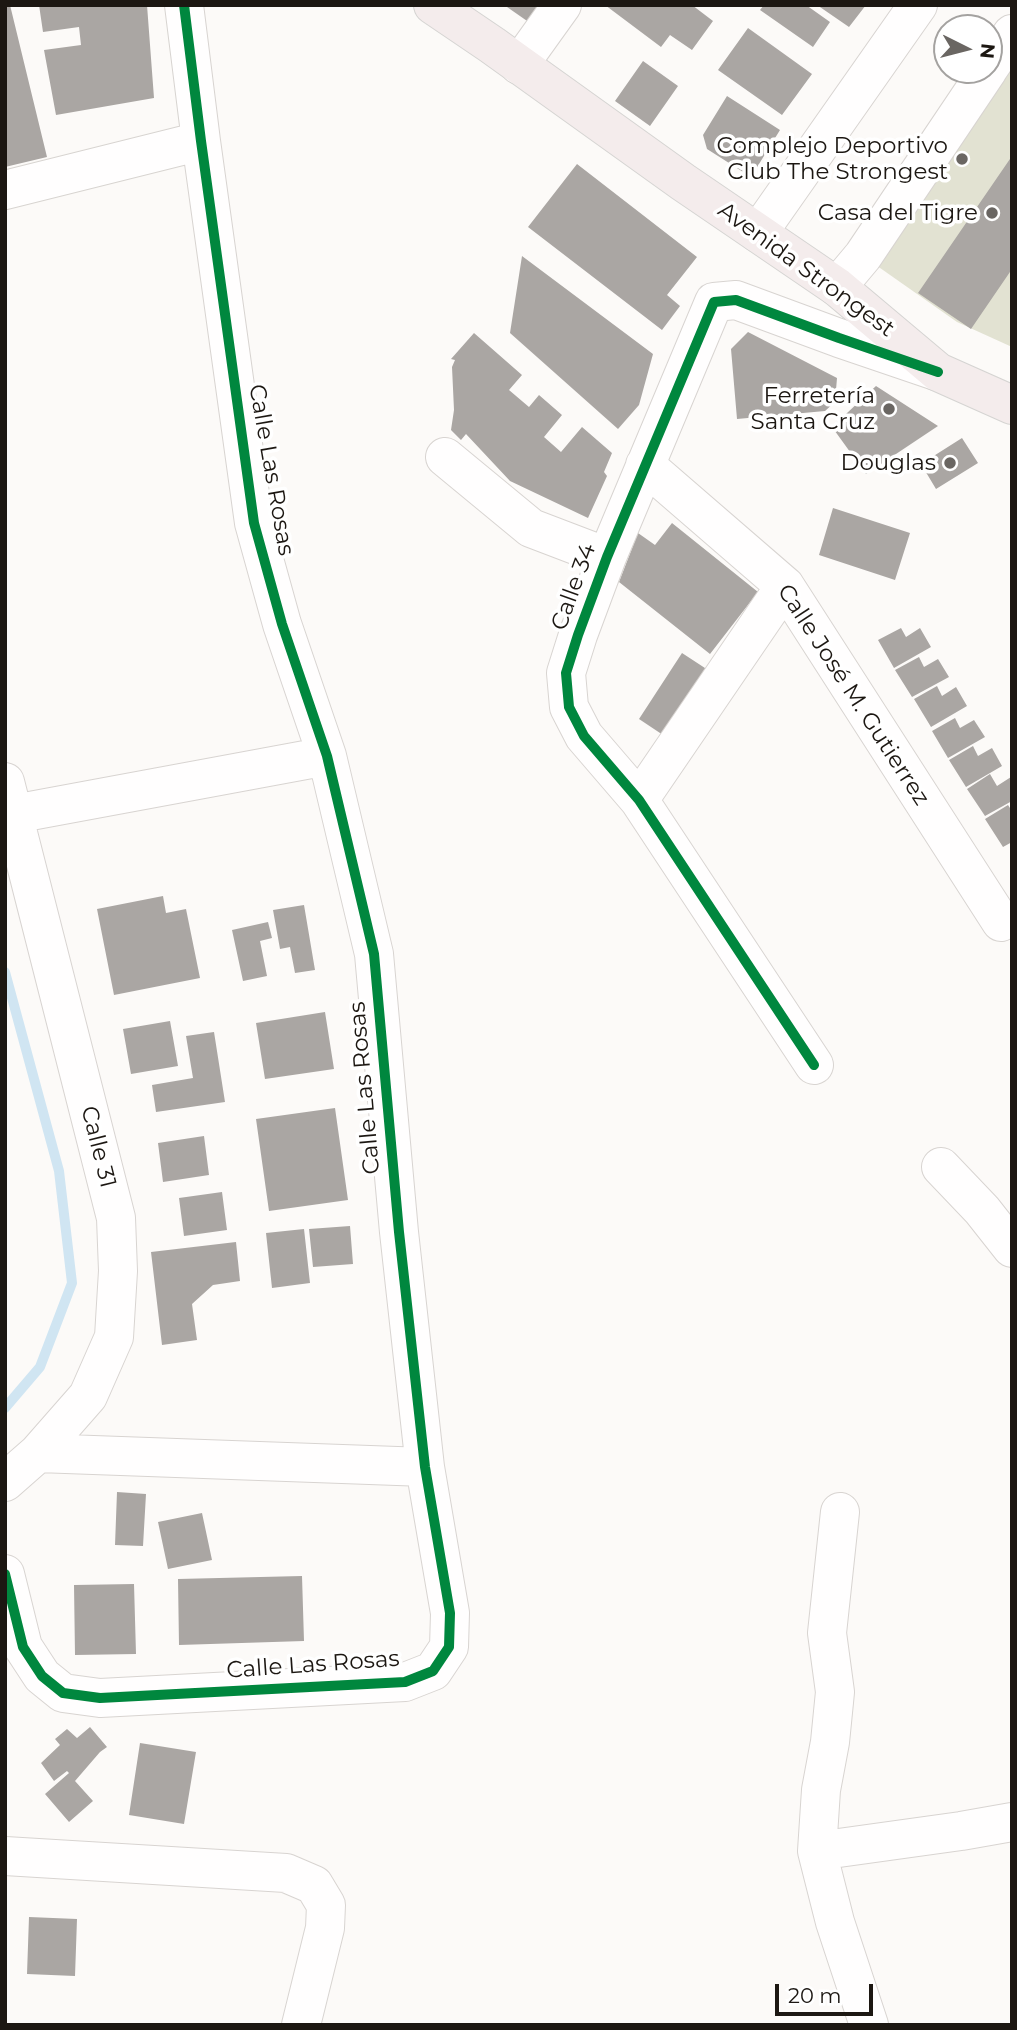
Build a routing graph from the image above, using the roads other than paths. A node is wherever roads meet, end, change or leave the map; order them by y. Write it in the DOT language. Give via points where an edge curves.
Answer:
graph roads {
  1 [pos="184,5"];
  2 [pos="433,5"];
  3 [pos="562,5"];
  4 [pos="918,5"];
  5 [pos="519,65"];
  6 [pos="978,84"];
  7 [pos="201,141"];
  8 [pos="5,190"];
  9 [pos="758,233"];
  10 [pos="837,287"];
  11 [pos="938,372"];
  12 [pos="1012,405"];
  13 [pos="445,457"];
  14 [pos="645,465"];
  15 [pos="607,557"];
  16 [pos="785,586"];
  17 [pos="327,756"];
  18 [pos="10,798"];
  19 [pos="639,800"];
  20 [pos="1002,922"];
  21 [pos="814,1065"];
  22 [pos="941,1167"];
  23 [pos="1012,1248"];
  24 [pos="38,1453"];
  25 [pos="425,1467"];
  26 [pos="5,1482"];
  27 [pos="840,1512"];
  28 [pos="5,1574"];
  29 [pos="1012,1822"];
  30 [pos="817,1851"];
  31 [pos="5,1856"];
  32 [pos="301,2025"];
  33 [pos="869,2025"];
  1 -- 7 [label="street, Calle Las Rosas"];
  2 -- 5 [label="main road, Avenida Strongest"];
  3 -- 5 [label="street"];
  4 -- 9 [label="street"];
  5 -- 9 [label="main road, Avenida Strongest"];
  6 -- 10 [label="street" via="863,256"];
  7 -- 8 [label="street"];
  7 -- 17 [label="street, Calle Las Rosas" via="254,523"];
  9 -- 10 [label="main road, Avenida Strongest"];
  10 -- 11 [label="main road, Avenida Strongest"];
  11 -- 12 [label="main road, Avenida Strongest"];
  11 -- 14 [label="street, Calle 34" via="736,300 714,302"];
  13 -- 15 [label="street" via="531,528"];
  14 -- 15 [label="street, Calle 34"];
  14 -- 16 [label="street, Calle José M. Gutierrez"];
  15 -- 19 [label="street, Calle 34" via="566,673 569,707 584,736"];
  16 -- 19 [label="street"];
  16 -- 20 [label="street, Calle José M. Gutierrez"];
  17 -- 18 [label="street"];
  17 -- 25 [label="street, Calle Las Rosas" via="374,954"];
  18 -- 24 [label="street, Calle 31" via="116,1218 114,1337 88,1396"];
  19 -- 21 [label="street, Calle 34"];
  22 -- 23 [label="street"];
  24 -- 25 [label="street"];
  24 -- 26 [label="street, Calle 31"];
  25 -- 28 [label="street, Calle Las Rosas" via="450,1613 449,1647 433,1671 405,1682 100,1698 63,1693 42,1676 23,1647"];
  27 -- 30 [label="street" via="827,1633 835,1692"];
  29 -- 30 [label="street"];
  30 -- 33 [label="street"];
  31 -- 32 [label="street" via="286,1873 314,1885 327,1905 325,1928"];
}
